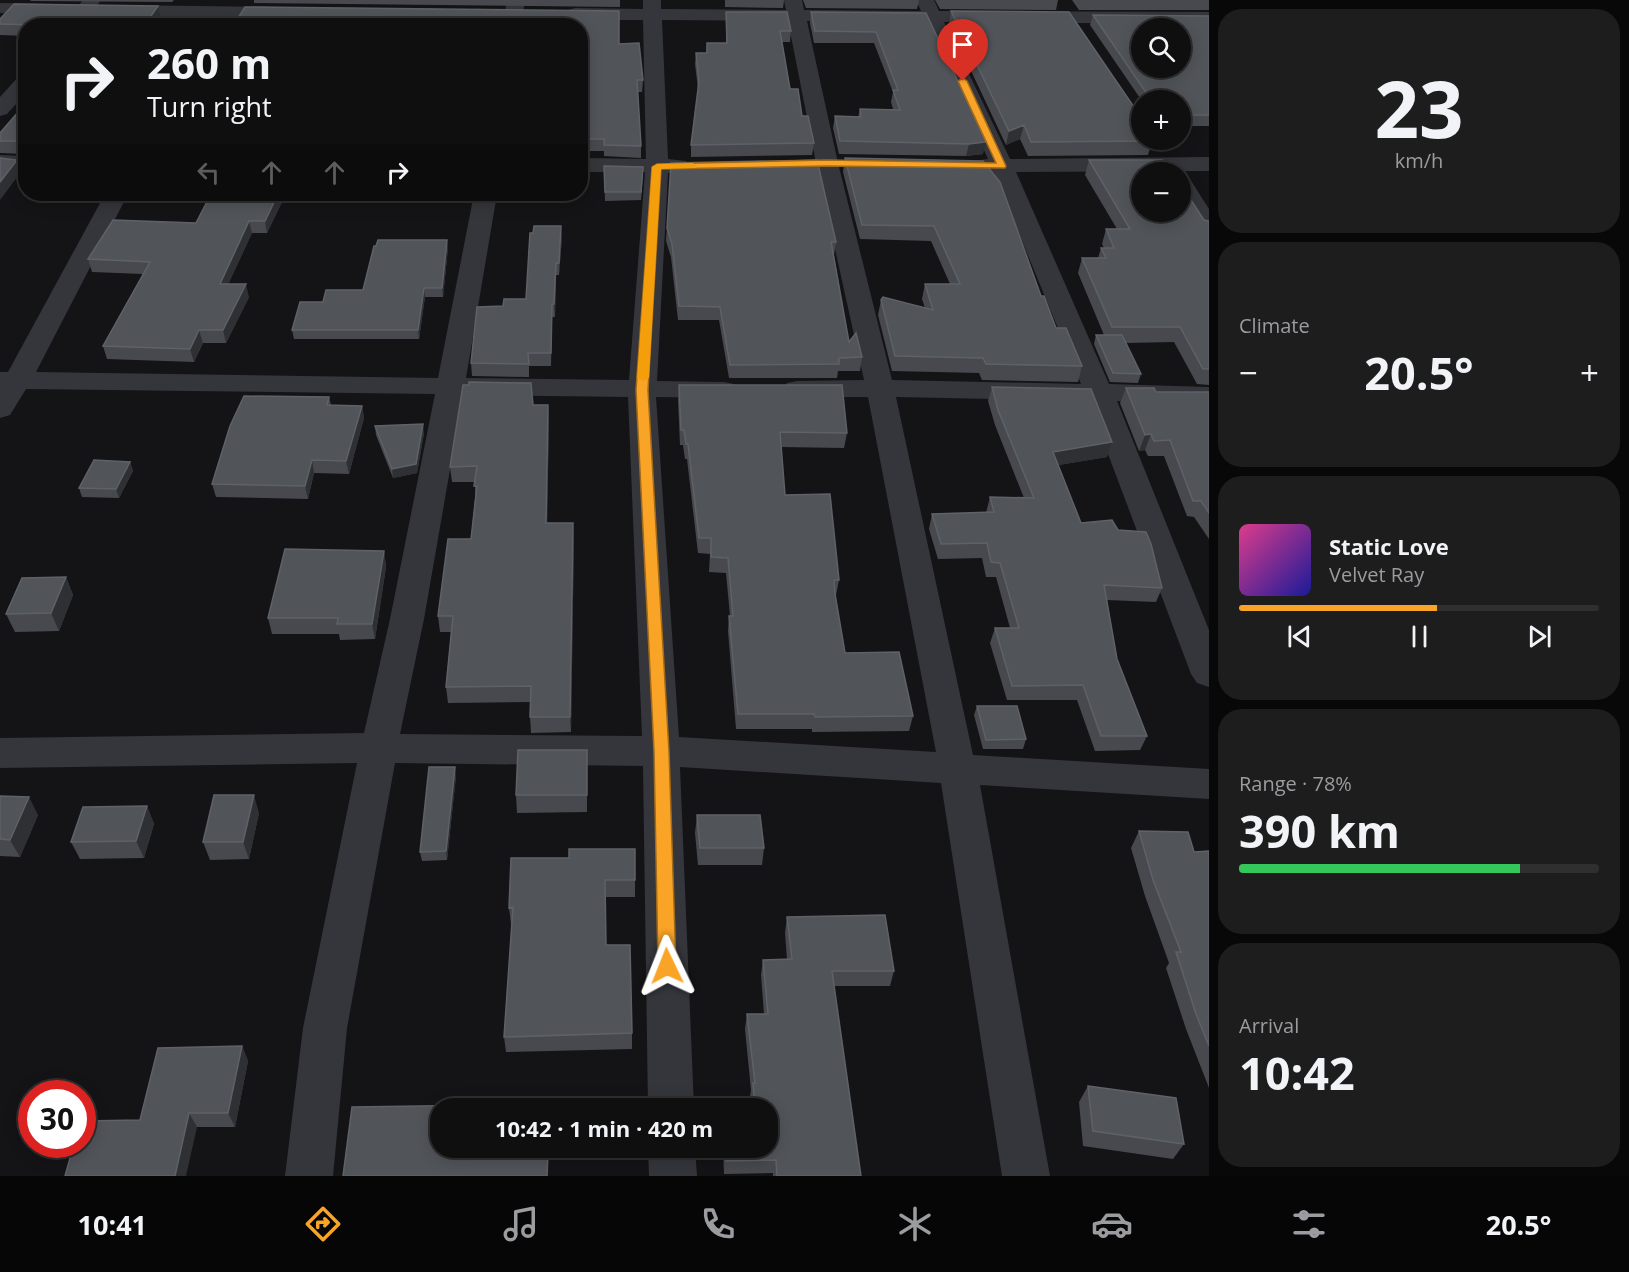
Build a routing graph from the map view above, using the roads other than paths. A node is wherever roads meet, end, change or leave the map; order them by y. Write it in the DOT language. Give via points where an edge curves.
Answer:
graph roads {
  1 [pos="1061,0"];
  2 [pos="88,5"];
  3 [pos="0,8"];
  4 [pos="652,8"];
  5 [pos="794,8"];
  6 [pos="929,8"];
  7 [pos="220,13"];
  8 [pos="302,13"];
  9 [pos="490,13"];
  10 [pos="514,13"];
  11 [pos="537,14"];
  12 [pos="560,14"];
  13 [pos="78,18"];
  14 [pos="1071,18"];
  15 [pos="1209,18"];
  16 [pos="1084,37"];
  17 [pos="18,89"];
  18 [pos="0,110"];
  19 [pos="0,162"];
  20 [pos="18,163"];
  21 [pos="1209,164"];
  22 [pos="588,165"];
  23 [pos="955,165"];
  24 [pos="1191,165"];
  25 [pos="702,166"];
  26 [pos="1002,166"];
  27 [pos="1131,166"];
  28 [pos="657,167"];
  29 [pos="1191,199"];
  30 [pos="112,201"];
  31 [pos="485,201"];
  32 [pos="1209,228"];
  33 [pos="9,381"];
  34 [pos="451,386"];
  35 [pos="880,388"];
  36 [pos="642,390"];
  37 [pos="1100,394"];
  38 [pos="1209,395"];
  39 [pos="0,409"];
  40 [pos="1209,674"];
  41 [pos="378,748"];
  42 [pos="661,751"];
  43 [pos="0,753"];
  44 [pos="958,770"];
  45 [pos="1209,783"];
  46 [pos="671,1098"];
  47 [pos="672,1158"];
  48 [pos="309,1176"];
  49 [pos="673,1176"];
  50 [pos="1026,1176"];
  1 -- 14 [label="street"];
  2 -- 3 [label="street"];
  2 -- 7 [label="street"];
  2 -- 13 [label="street"];
  4 -- 5 [label="street"];
  4 -- 12 [label="street"];
  4 -- 28 [label="street"];
  5 -- 6 [label="street"];
  5 -- 35 [label="street"];
  6 -- 14 [label="street"];
  6 -- 26 [label="street"];
  7 -- 8 [label="street"];
  9 -- 10 [label="street"];
  10 -- 11 [label="street"];
  14 -- 15 [label="street"];
  14 -- 16 [label="street"];
  17 -- 18 [label="street"];
  19 -- 20 [label="street"];
  21 -- 24 [label="street"];
  22 -- 28 [label="street"];
  23 -- 26 [label="street"];
  25 -- 28 [label="street"];
  26 -- 27 [label="street"];
  26 -- 37 [label="street"];
  28 -- 36 [label="street"];
  29 -- 32 [label="street"];
  30 -- 33 [label="street"];
  31 -- 34 [label="street"];
  33 -- 34 [label="street"];
  33 -- 39 [label="street"];
  34 -- 36 [label="street"];
  34 -- 41 [label="street"];
  35 -- 36 [label="street"];
  35 -- 37 [label="street"];
  35 -- 44 [label="street"];
  36 -- 42 [label="street"];
  37 -- 38 [label="street"];
  37 -- 40 [label="street"];
  41 -- 42 [label="street"];
  41 -- 43 [label="street"];
  41 -- 48 [label="street" via="325,1028"];
  42 -- 44 [label="street"];
  42 -- 46 [label="street"];
  44 -- 45 [label="street"];
  44 -- 50 [label="street"];
  47 -- 49 [label="street"];
}
